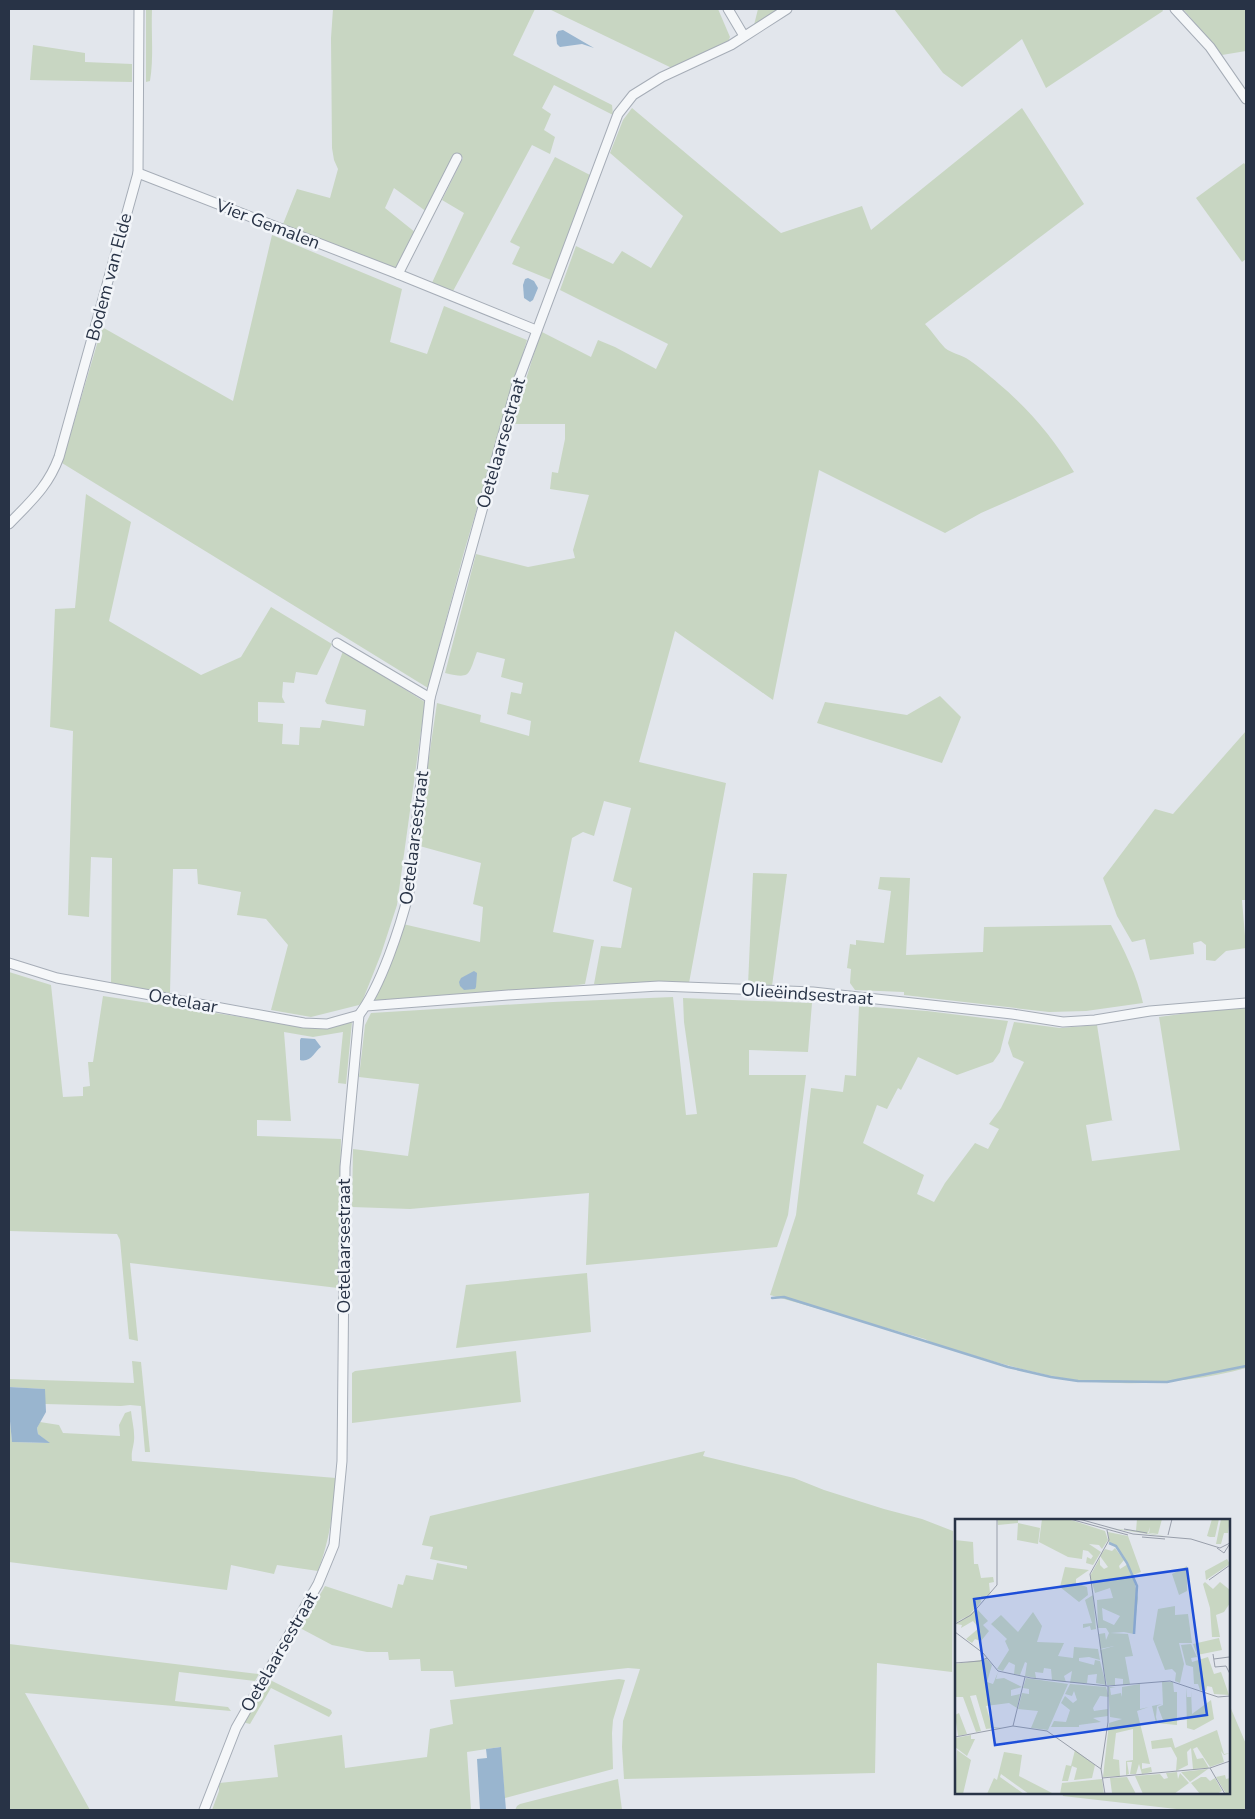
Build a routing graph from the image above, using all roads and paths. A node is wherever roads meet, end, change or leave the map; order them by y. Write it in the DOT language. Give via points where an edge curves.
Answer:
graph roads {
  1 [pos="139,9"];
  2 [pos="728,9"];
  3 [pos="786,9"];
  4 [pos="1176,9"];
  5 [pos="744,36"];
  6 [pos="1246,99"];
  7 [pos="457,158"];
  8 [pos="138,173"];
  9 [pos="398,274"];
  10 [pos="536,330"];
  11 [pos="9,524"];
  12 [pos="337,643"];
  13 [pos="430,698"];
  14 [pos="9,963"];
  15 [pos="1246,1002"];
  16 [pos="366,1006"];
  17 [pos="359,1015"];
  18 [pos="204,1810"];
  1 -- 8 [label="street, Bodem van Elde"];
  2 -- 5 [label="street"];
  3 -- 5 [label="street, Oetelaarsestraat"];
  4 -- 6 [label="street" via="1210,47"];
  5 -- 10 [label="street, Oetelaarsestraat" via="662,77 633,95 618,114"];
  7 -- 9 [label="street"];
  8 -- 9 [label="street, Vier Gemalen"];
  8 -- 11 [label="street, Bodem van Elde" via="59,457 49,480"];
  9 -- 10 [label="street, Vier Gemalen"];
  10 -- 13 [label="street, Oetelaarsestraat" via="517,384"];
  12 -- 13 [label="street"];
  13 -- 16 [label="street, Oetelaarsestraat" via="409,892 402,921"];
  14 -- 17 [label="street, Oetelaar" via="57,978 304,1023 327,1024"];
  15 -- 16 [label="street, Olieëindsestraat" via="1063,1022 813,992 659,986"];
  16 -- 17 [label="street, Oetelaarsestraat"];
  17 -- 18 [label="street, Oetelaarsestraat" via="345,1167 342,1461 334,1545 318,1584 236,1728"];
}
